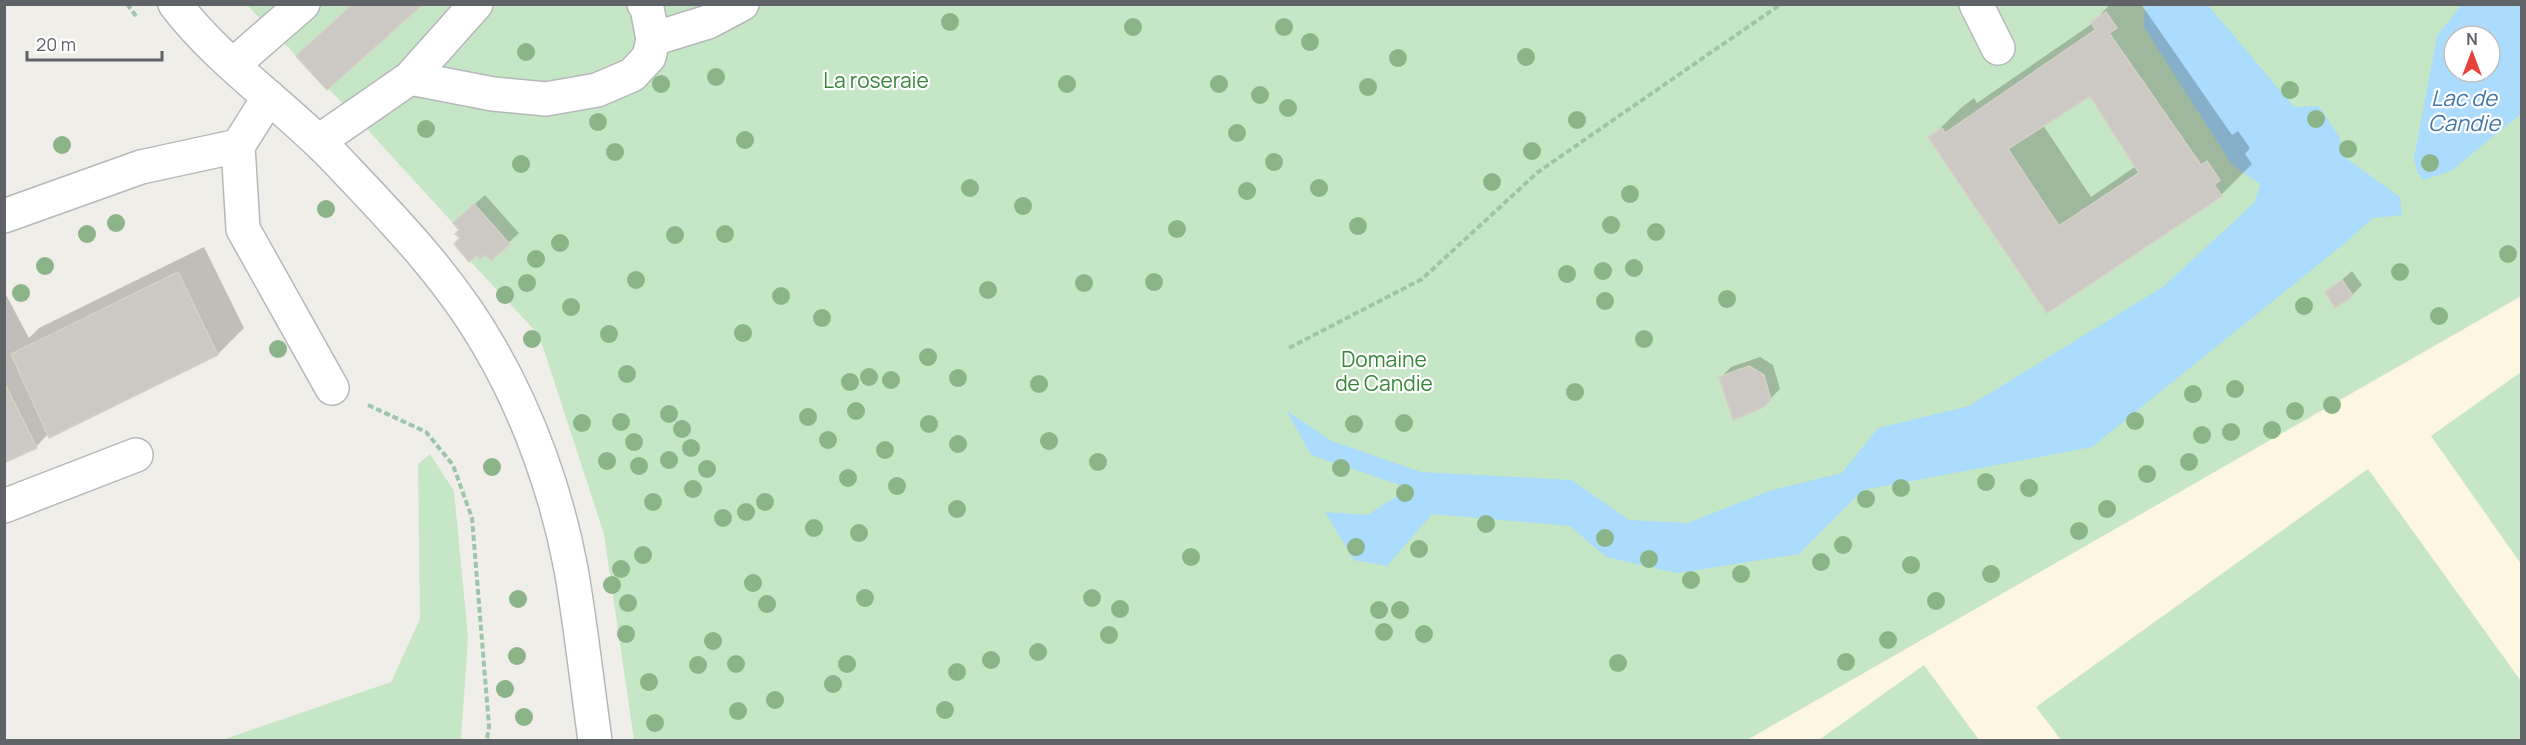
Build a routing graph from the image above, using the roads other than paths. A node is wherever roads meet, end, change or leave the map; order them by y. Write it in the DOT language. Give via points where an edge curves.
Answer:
graph roads {
  1 [pos="175,4"];
  2 [pos="303,4"];
  3 [pos="476,4"];
  4 [pos="644,4"];
  5 [pos="742,4"];
  6 [pos="1976,4"];
  7 [pos="654,39"];
  8 [pos="1998,48"];
  9 [pos="233,65"];
  10 [pos="410,78"];
  11 [pos="269,97"];
  12 [pos="319,141"];
  13 [pos="238,146"];
  14 [pos="4,216"];
  15 [pos="332,388"];
  16 [pos="136,455"];
  17 [pos="4,506"];
  18 [pos="595,741"];
  1 -- 9 [label="street"];
  2 -- 9 [label="street"];
  3 -- 10 [label="street"];
  4 -- 7 [label="street"];
  5 -- 7 [label="street" via="708,22"];
  6 -- 8 [label="street"];
  7 -- 10 [label="street" via="649,57 632,75 597,90 546,99"];
  9 -- 11 [label="street"];
  10 -- 12 [label="street"];
  11 -- 12 [label="street"];
  11 -- 13 [label="street"];
  12 -- 18 [label="street" via="389,214 444,281 490,348 524,417 550,487 571,568"];
  13 -- 14 [label="street" via="141,167"];
  13 -- 15 [label="street" via="243,229"];
  16 -- 17 [label="street"];
}
